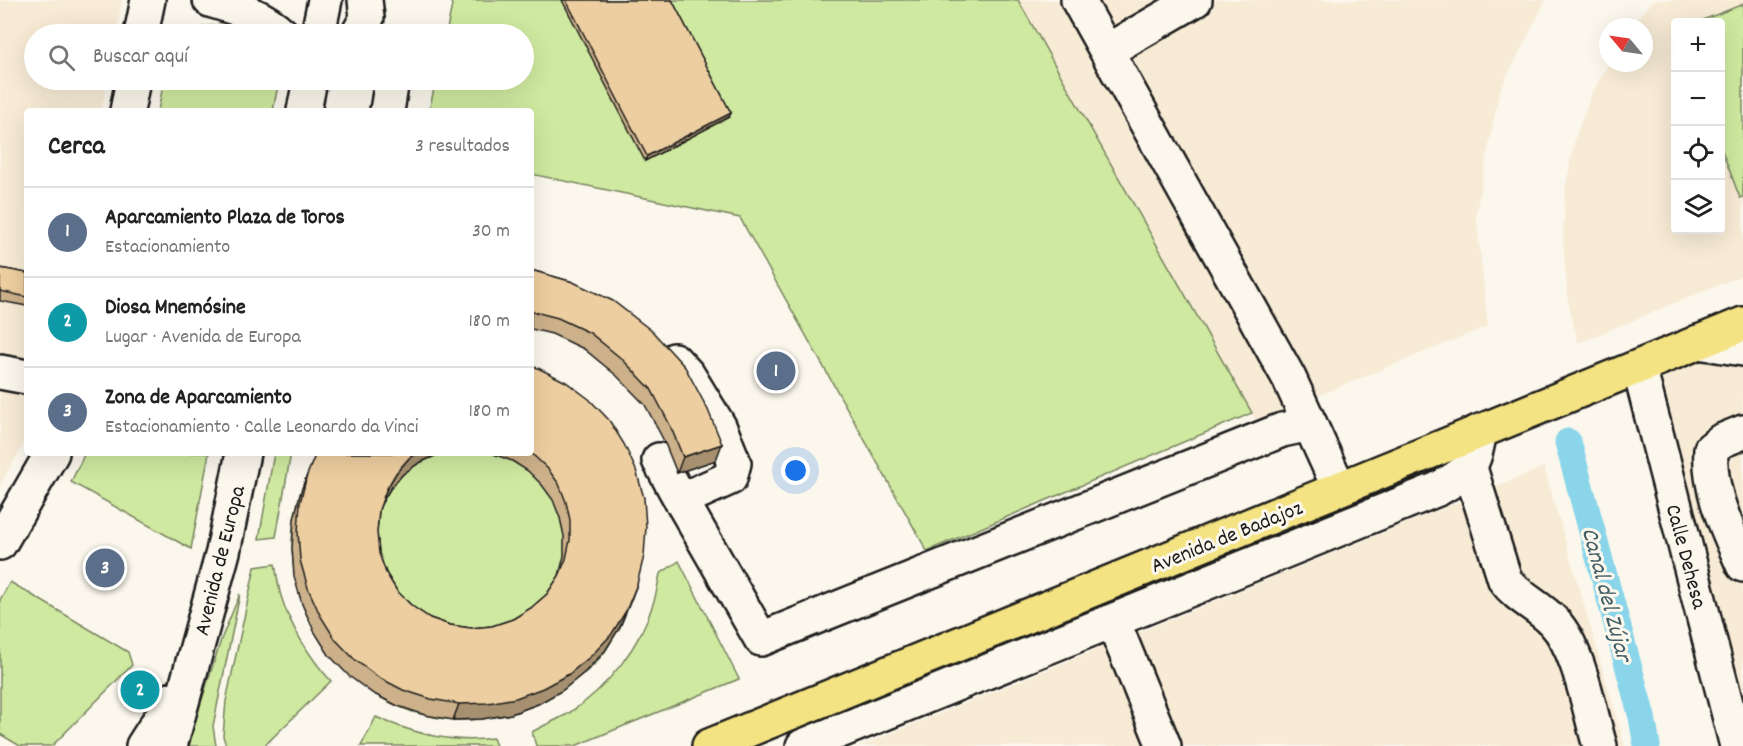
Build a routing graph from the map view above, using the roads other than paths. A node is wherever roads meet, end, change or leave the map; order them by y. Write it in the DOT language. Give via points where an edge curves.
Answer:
graph roads {
  1 [pos="148,0"];
  2 [pos="210,0"];
  3 [pos="325,0"];
  4 [pos="1078,0"];
  5 [pos="1196,0"];
  6 [pos="143,24"];
  7 [pos="269,24"];
  8 [pos="320,24"];
  9 [pos="1107,51"];
  10 [pos="131,90"];
  11 [pos="390,90"];
  12 [pos="128,108"];
  13 [pos="387,108"];
  14 [pos="1743,324"];
  15 [pos="652,336"];
  16 [pos="1698,342"];
  17 [pos="1743,349"];
  18 [pos="1639,366"];
  19 [pos="0,372"];
  20 [pos="24,376"];
  21 [pos="1310,424"];
  22 [pos="1480,431"];
  23 [pos="1743,432"];
  24 [pos="50,456"];
  25 [pos="242,456"];
  26 [pos="659,460"];
  27 [pos="1470,468"];
  28 [pos="1340,488"];
  29 [pos="681,500"];
  30 [pos="0,543"];
  31 [pos="1743,565"];
  32 [pos="1113,621"];
  33 [pos="192,666"];
  34 [pos="143,746"];
  35 [pos="170,746"];
  36 [pos="709,746"];
  37 [pos="803,746"];
  38 [pos="1164,746"];
  39 [pos="1600,746"];
  40 [pos="1737,746"];
  1 -- 6 [label="street"];
  2 -- 7 [label="street" via="248,12"];
  3 -- 8 [label="street"];
  4 -- 9 [label="street"];
  5 -- 9 [label="street"];
  9 -- 21 [label="street" via="1289,378"];
  10 -- 12 [label="street"];
  11 -- 13 [label="street"];
  14 -- 16 [label="main road, Avenida de Badajoz"];
  15 -- 29 [label="street" via="688,375 719,426 734,463 730,478"];
  16 -- 17 [label="street"];
  16 -- 18 [label="main road, Avenida de Badajoz"];
  18 -- 22 [label="main road, Avenida de Badajoz"];
  18 -- 40 [label="street, Calle Dehesa"];
  19 -- 20 [label="street"];
  21 -- 28 [label="street"];
  21 -- 29 [label="street" via="1282,430 761,639"];
  22 -- 27 [label="street"];
  22 -- 28 [label="main road, Avenida de Badajoz"];
  23 -- 31 [label="street" via="1711,449 1710,463 1720,510"];
  24 -- 30 [label="street"];
  25 -- 33 [label="street, Avenida de Europa" via="223,552"];
  26 -- 29 [label="street"];
  27 -- 32 [label="street" via="1438,489"];
  27 -- 39 [label="street" via="1505,580 1553,621 1566,639"];
  28 -- 36 [label="main road, Avenida de Badajoz"];
  32 -- 37 [label="street"];
  32 -- 38 [label="street"];
  33 -- 34 [label="street, Avenida de Europa"];
  33 -- 35 [label="street, Avenida de Europa"];
}
